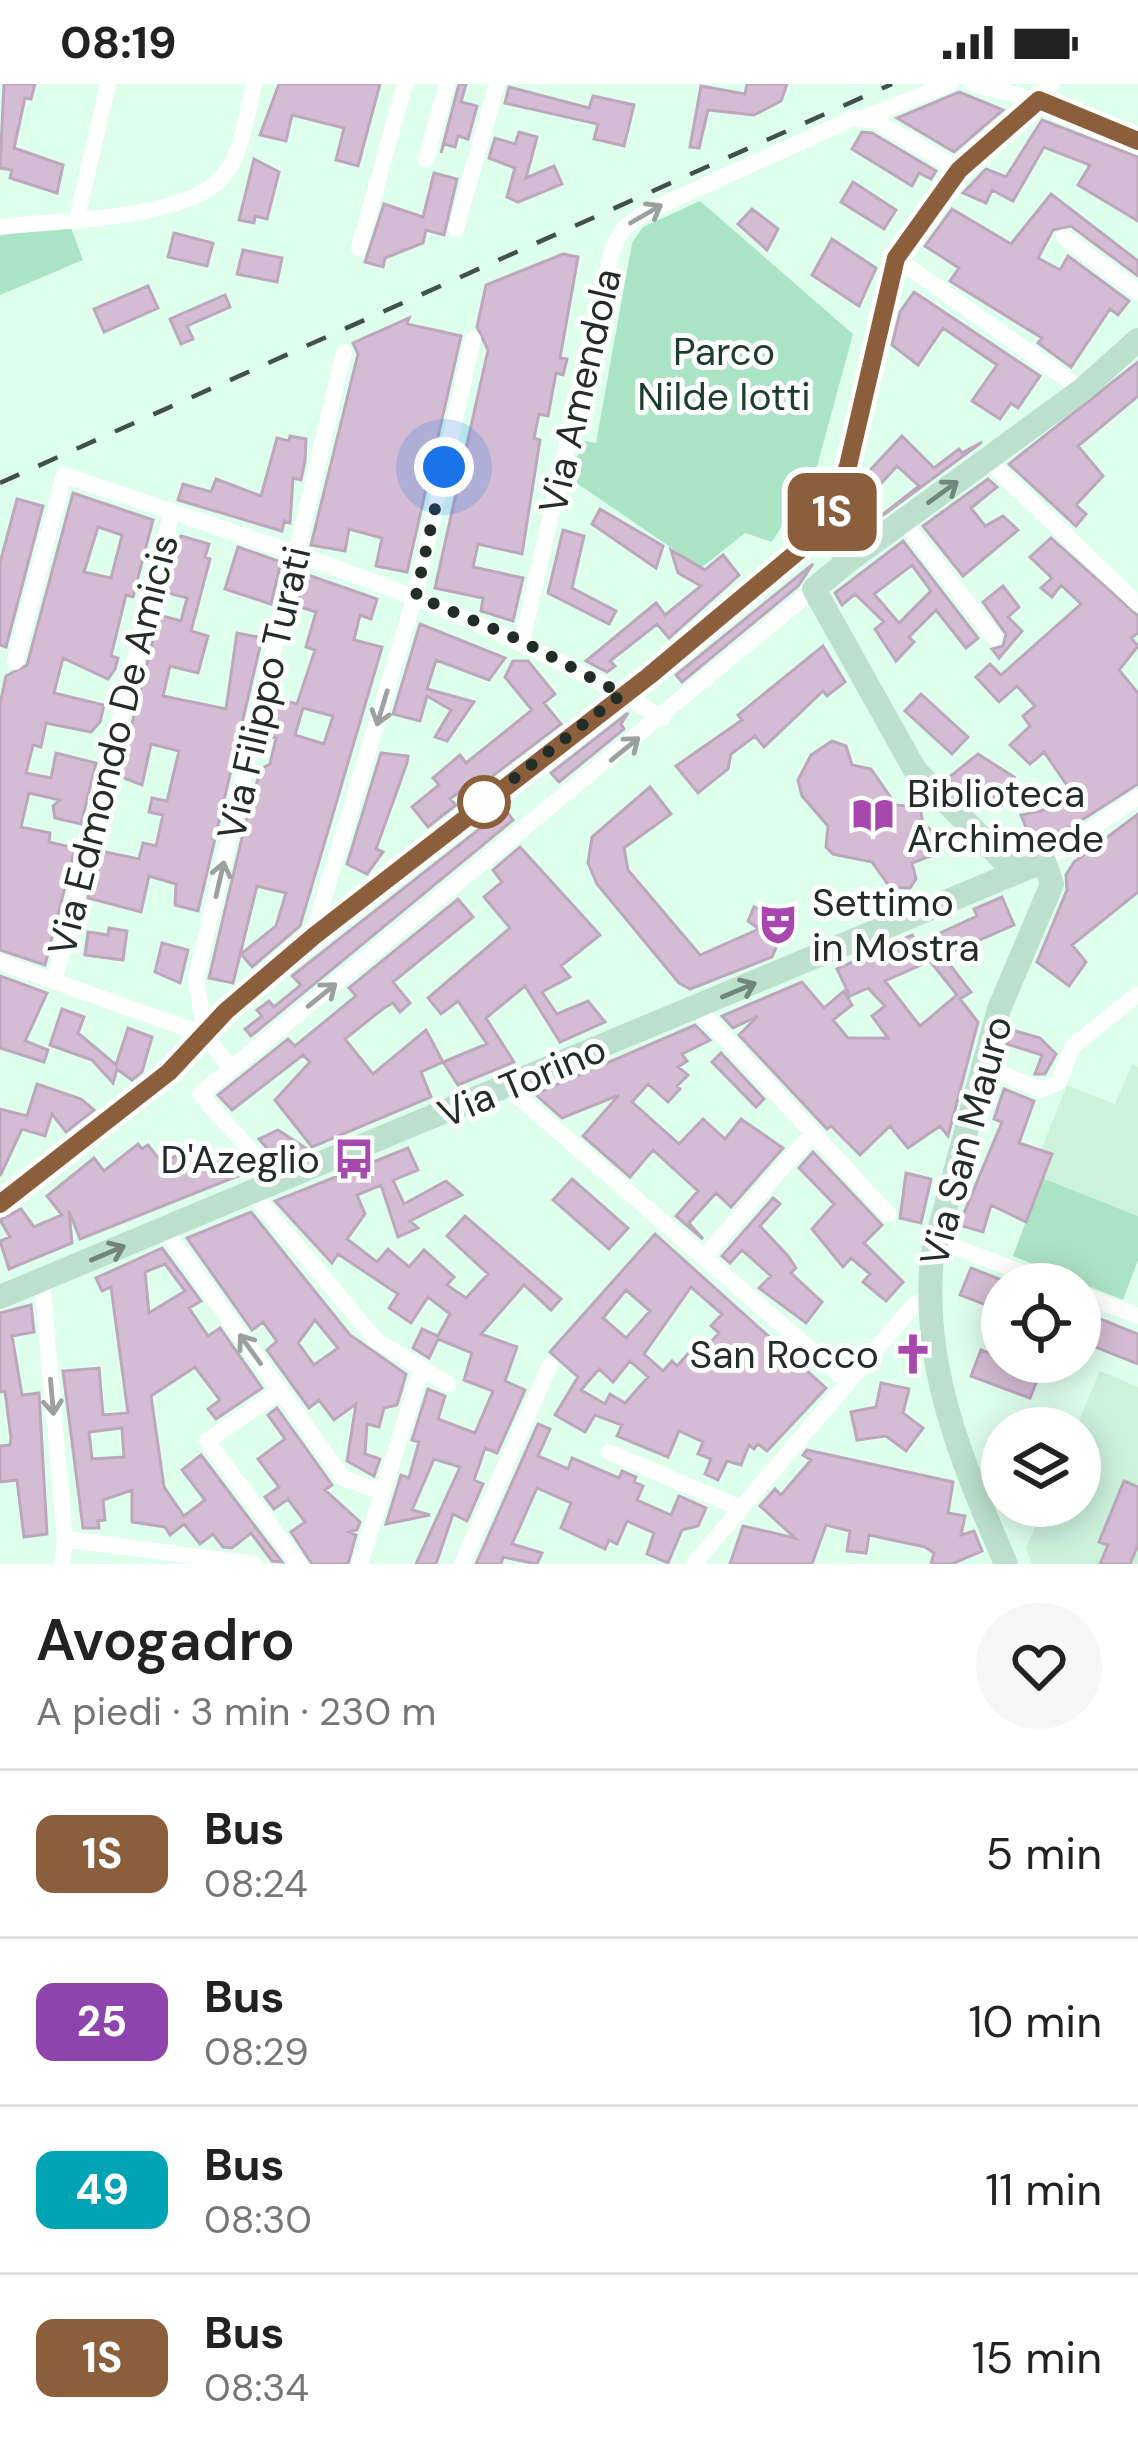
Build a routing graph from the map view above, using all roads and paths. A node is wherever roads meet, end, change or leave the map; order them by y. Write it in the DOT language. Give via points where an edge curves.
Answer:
graph roads {
  1 [pos="108,84"];
  2 [pos="254,84"];
  3 [pos="405,84"];
  4 [pos="447,84"];
  5 [pos="497,84"];
  6 [pos="949,84"];
  7 [pos="973,84"];
  8 [pos="1046,92"];
  9 [pos="866,117"];
  10 [pos="1138,141"];
  11 [pos="426,158"];
  12 [pos="959,170"];
  13 [pos="77,218"];
  14 [pos="0,227"];
  15 [pos="456,229"];
  16 [pos="1064,237"];
  17 [pos="359,248"];
  18 [pos="896,258"];
  19 [pos="1138,292"];
  20 [pos="473,339"];
  21 [pos="1138,340"];
  22 [pos="344,352"];
  23 [pos="1082,390"];
  24 [pos="987,460"];
  25 [pos="172,511"];
  26 [pos="903,521"];
  27 [pos="827,527"];
  28 [pos="299,550"];
  29 [pos="848,561"];
  30 [pos="814,589"];
  31 [pos="416,596"];
  32 [pos="1138,604"];
  33 [pos="994,637"];
  34 [pos="522,641"];
  35 [pos="15,662"];
  36 [pos="622,694"];
  37 [pos="663,718"];
  38 [pos="1138,797"];
  39 [pos="1043,861"];
  40 [pos="1016,873"];
  41 [pos="312,938"];
  42 [pos="0,962"];
  43 [pos="55,979"];
  44 [pos="1131,999"];
  45 [pos="697,1008"];
  46 [pos="205,1035"];
  47 [pos="983,1066"];
  48 [pos="231,1069"];
  49 [pos="507,1087"];
  50 [pos="813,1133"];
  51 [pos="278,1181"];
  52 [pos="252,1192"];
  53 [pos="0,1204"];
  54 [pos="889,1214"];
  55 [pos="165,1230"];
  56 [pos="936,1240"];
  57 [pos="703,1258"];
  58 [pos="997,1263"];
  59 [pos="42,1281"];
  60 [pos="928,1297"];
  61 [pos="0,1298"];
  62 [pos="1101,1302"];
  63 [pos="1138,1316"];
  64 [pos="550,1365"];
  65 [pos="421,1370"];
  66 [pos="848,1382"];
  67 [pos="448,1384"];
  68 [pos="280,1391"];
  69 [pos="609,1452"];
  70 [pos="382,1492"];
  71 [pos="740,1508"];
  72 [pos="65,1539"];
  73 [pos="161,1558"];
  74 [pos="62,1564"];
  75 [pos="254,1564"];
  76 [pos="298,1564"];
  77 [pos="360,1564"];
  78 [pos="462,1564"];
  79 [pos="694,1564"];
  80 [pos="1006,1564"];
  1 -- 13 [label="street"];
  2 -- 13 [label="street" via="230,168 208,190 173,205"];
  3 -- 17 [label="street"];
  4 -- 11 [label="street"];
  5 -- 15 [label="street"];
  6 -- 9 [label="street"];
  7 -- 8 [label="street"];
  8 -- 10 [label="street"];
  8 -- 12 [label="street"];
  9 -- 12 [label="street"];
  34 -- 9 [label="street, Via Amendola, one-way" via="623,229"];
  12 -- 18 [label="street"];
  13 -- 14 [label="street"];
  16 -- 19 [label="street"];
  18 -- 23 [label="street"];
  18 -- 27 [label="street"];
  20 -- 31 [label="street"];
  21 -- 23 [label="street"];
  22 -- 28 [label="street, Via Filippo Turati"];
  23 -- 24 [label="street"];
  26 -- 24 [label="street, one-way"];
  24 -- 32 [label="street"];
  25 -- 28 [label="street"];
  25 -- 35 [label="street" via="64,475"];
  25 -- 43 [label="street, Via Edmondo De Amicis"];
  26 -- 29 [label="street"];
  26 -- 33 [label="street"];
  27 -- 29 [label="street"];
  27 -- 36 [label="street"];
  28 -- 31 [label="street"];
  46 -- 28 [label="street, Via Filippo Turati, one-way" via="196,978"];
  29 -- 30 [label="street"];
  30 -- 37 [label="street"];
  30 -- 40 [label="street" via="915,770"];
  31 -- 34 [label="street"];
  31 -- 41 [label="street, one-way"];
  34 -- 36 [label="street"];
  36 -- 37 [label="street"];
  36 -- 41 [label="street"];
  48 -- 37 [label="street, one-way"];
  38 -- 39 [label="street"];
  39 -- 40 [label="street, Via Torino"];
  39 -- 47 [label="street, Via San Mauro" via="1052,884"];
  45 -- 40 [label="street, Via Torino, one-way"];
  41 -- 46 [label="street"];
  42 -- 43 [label="street"];
  43 -- 46 [label="street"];
  44 -- 47 [label="street" via="1072,1047 1059,1082 1041,1090"];
  45 -- 49 [label="street, Via Torino"];
  45 -- 50 [label="street"];
  46 -- 48 [label="street"];
  46 -- 53 [label="street"];
  47 -- 56 [label="street, Via San Mauro"];
  48 -- 51 [label="street" via="200,1094"];
  49 -- 51 [label="street, Via Torino"];
  49 -- 57 [label="street"];
  50 -- 54 [label="street"];
  50 -- 57 [label="street"];
  51 -- 52 [label="street, Via Torino"];
  52 -- 55 [label="street, Via Torino"];
  52 -- 65 [label="street" via="377,1341"];
  59 -- 55 [label="street, Via Torino, one-way"];
  68 -- 55 [label="street, one-way"];
  56 -- 58 [label="street"];
  56 -- 60 [label="street, Via San Mauro"];
  57 -- 66 [label="street"];
  59 -- 61 [label="street, Via Torino"];
  59 -- 72 [label="street, one-way"];
  60 -- 66 [label="street"];
  60 -- 80 [label="street, Via San Mauro" via="938,1384"];
  62 -- 63 [label="street"];
  64 -- 78 [label="street"];
  65 -- 67 [label="street"];
  65 -- 70 [label="street"];
  66 -- 71 [label="street"];
  68 -- 70 [label="street" via="343,1478"];
  68 -- 76 [label="street" via="206,1441"];
  69 -- 71 [label="street"];
  70 -- 77 [label="street"];
  71 -- 79 [label="street"];
  72 -- 73 [label="street"];
  72 -- 74 [label="street"];
  73 -- 75 [label="street"];
}
